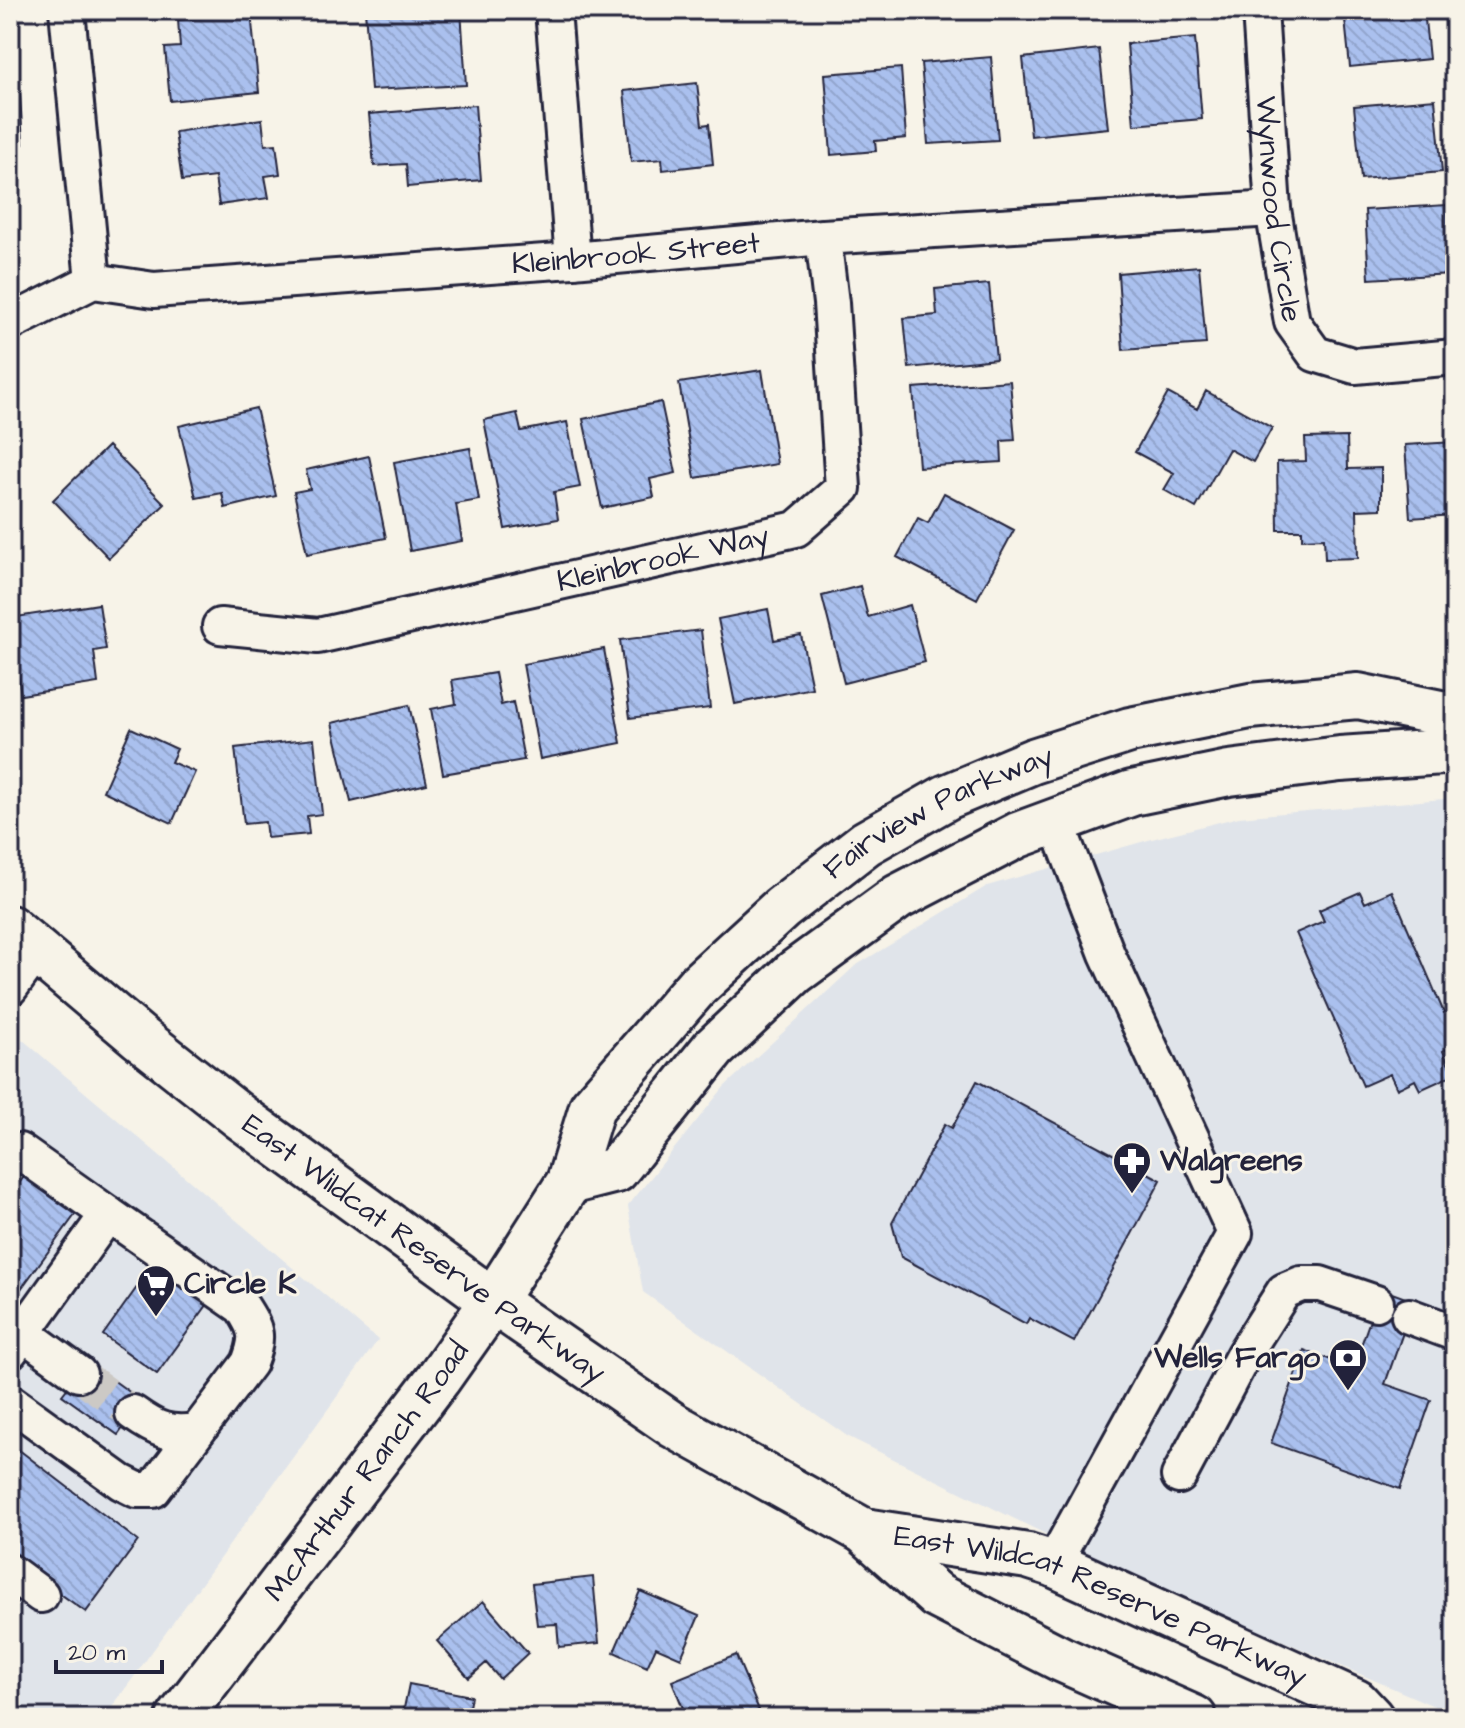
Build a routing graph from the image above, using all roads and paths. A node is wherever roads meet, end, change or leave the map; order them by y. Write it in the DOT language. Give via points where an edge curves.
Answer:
graph roads {
  1 [pos="67,10"];
  2 [pos="553,10"];
  3 [pos="1260,10"];
  4 [pos="1273,209"];
  5 [pos="823,237"];
  6 [pos="573,260"];
  7 [pos="93,281"];
  8 [pos="10,323"];
  9 [pos="1455,357"];
  10 [pos="220,626"];
  11 [pos="1455,716"];
  12 [pos="1455,743"];
  13 [pos="1056,821"];
  14 [pos="24,939"];
  15 [pos="10,988"];
  16 [pos="10,1157"];
  17 [pos="569,1182"];
  18 [pos="108,1214"];
  19 [pos="493,1301"];
  20 [pos="1376,1303"];
  21 [pos="1409,1316"];
  22 [pos="1455,1333"];
  23 [pos="16,1342"];
  24 [pos="79,1374"];
  25 [pos="10,1402"];
  26 [pos="133,1413"];
  27 [pos="197,1431"];
  28 [pos="1179,1476"];
  29 [pos="864,1531"];
  30 [pos="1053,1564"];
  31 [pos="10,1572"];
  32 [pos="41,1595"];
  33 [pos="179,1718"];
  34 [pos="1194,1718"];
  35 [pos="1371,1718"];
  1 -- 7 [label="street"];
  2 -- 6 [label="street"];
  3 -- 4 [label="street, Wynwood Circle"];
  4 -- 5 [label="street, Kleinbrook Street"];
  4 -- 9 [label="street, Wynwood Circle" via="1292,322 1315,354 1355,366"];
  5 -- 6 [label="street, Kleinbrook Street"];
  5 -- 10 [label="street, Kleinbrook Way" via="843,488 796,529 318,636"];
  6 -- 7 [label="street, Kleinbrook Street" via="154,290"];
  7 -- 8 [label="street"];
  11 -- 17 [label="main road, Fairview Parkway" via="1358,696 1250,706 1130,730 1033,761 947,797 866,843 782,908 697,986 592,1107"];
  12 -- 13 [label="main road, Fairview Parkway" via="1443,752 1229,773 1132,793"];
  13 -- 17 [label="main road, Fairview Parkway" via="898,897 795,972 714,1048 616,1170"];
  13 -- 30 [label="street" via="1107,954 1235,1233"];
  14 -- 15 [label="street"];
  14 -- 19 [label="main road, East Wildcat Reserve Parkway" via="239,1116"];
  16 -- 18 [label="street" via="19,1151"];
  17 -- 19 [label="main road, Fairview Parkway"];
  18 -- 23 [label="street"];
  18 -- 27 [label="street" via="242,1307 253,1325 257,1342 249,1363"];
  19 -- 29 [label="main road, East Wildcat Reserve Parkway" via="673,1425"];
  19 -- 33 [label="main road, McArthur Ranch Road"];
  20 -- 28 [label="street" via="1320,1284 1284,1291"];
  21 -- 22 [label="street"];
  23 -- 24 [label="street"];
  25 -- 27 [label="street" via="137,1490 153,1490"];
  26 -- 27 [label="street" via="157,1430"];
  29 -- 30 [label="main road, East Wildcat Reserve Parkway"];
  29 -- 34 [label="main road, East Wildcat Reserve Parkway" via="937,1596"];
  30 -- 35 [label="main road, East Wildcat Reserve Parkway" via="1356,1702"];
  31 -- 32 [label="street"];
}
